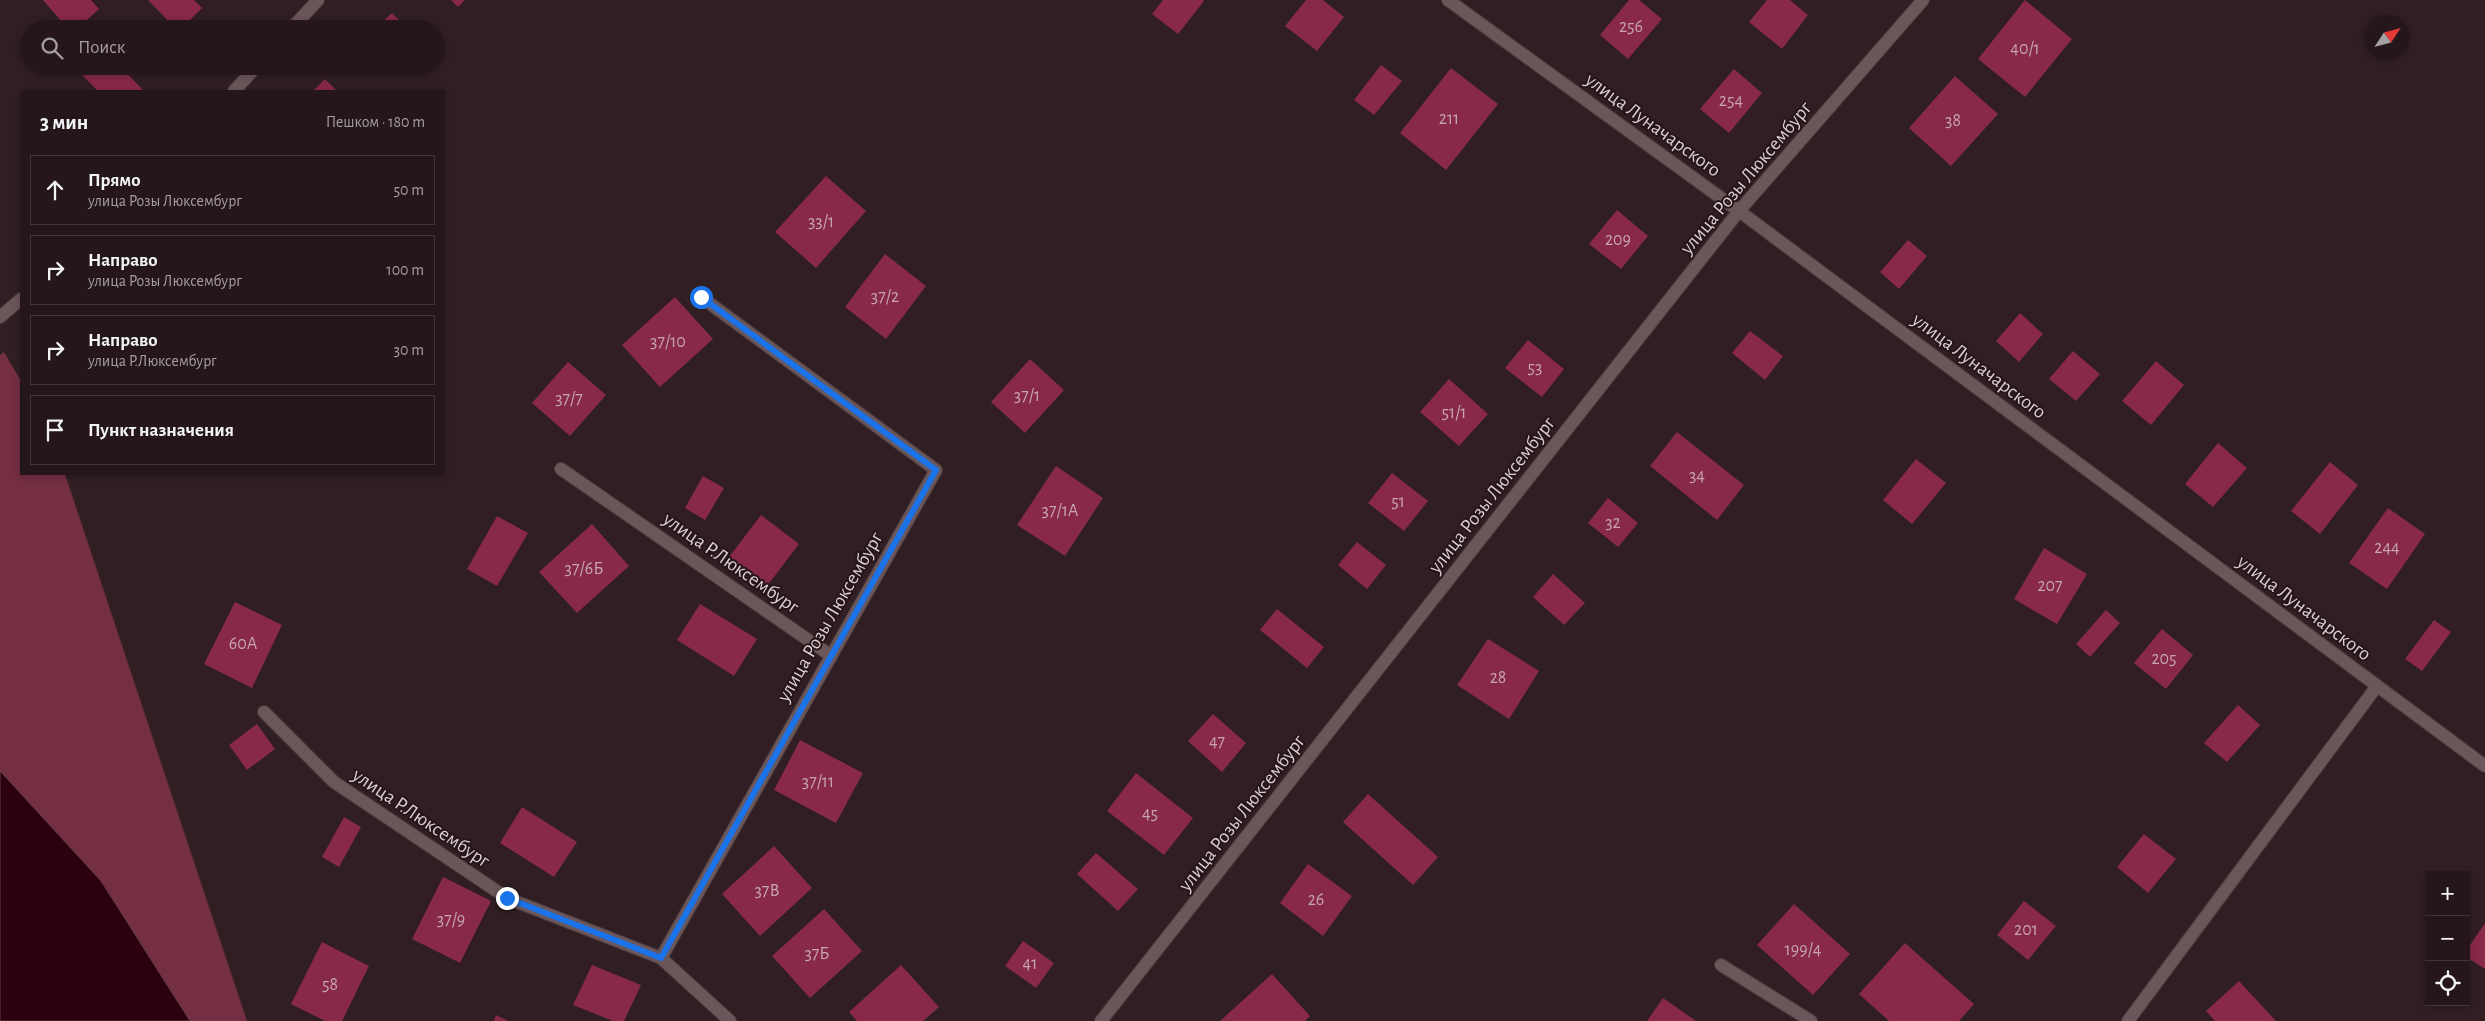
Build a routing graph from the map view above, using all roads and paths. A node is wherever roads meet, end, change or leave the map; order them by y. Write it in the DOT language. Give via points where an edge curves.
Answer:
graph roads {
  1 [pos="318,0"];
  2 [pos="1448,0"];
  3 [pos="1923,0"];
  4 [pos="299,20"];
  5 [pos="249,75"];
  6 [pos="235,90"];
  7 [pos="1740,211"];
  8 [pos="701,297"];
  9 [pos="20,300"];
  10 [pos="0,317"];
  11 [pos="561,469"];
  12 [pos="830,655"];
  13 [pos="2377,686"];
  14 [pos="264,712"];
  15 [pos="2485,766"];
  16 [pos="661,958"];
  17 [pos="1721,965"];
  18 [pos="730,1021"];
  19 [pos="1101,1021"];
  20 [pos="1811,1021"];
  21 [pos="2128,1021"];
  1 -- 4 [label="street"];
  2 -- 7 [label="street, улица Луначарского"];
  3 -- 7 [label="street, улица Розы Люксембург"];
  5 -- 6 [label="street"];
  7 -- 13 [label="street, улица Луначарского"];
  7 -- 19 [label="street, улица Розы Люксембург"];
  8 -- 12 [label="street, улица Розы Люксембург" via="936,470"];
  9 -- 10 [label="street"];
  11 -- 12 [label="street, улица Р.Люксембург"];
  12 -- 16 [label="street, улица Розы Люксембург"];
  13 -- 15 [label="street, улица Луначарского"];
  13 -- 21 [label="street"];
  14 -- 16 [label="street, улица Р.Люксембург" via="334,782 507,898"];
  16 -- 18 [label="street"];
  17 -- 20 [label="street"];
}
